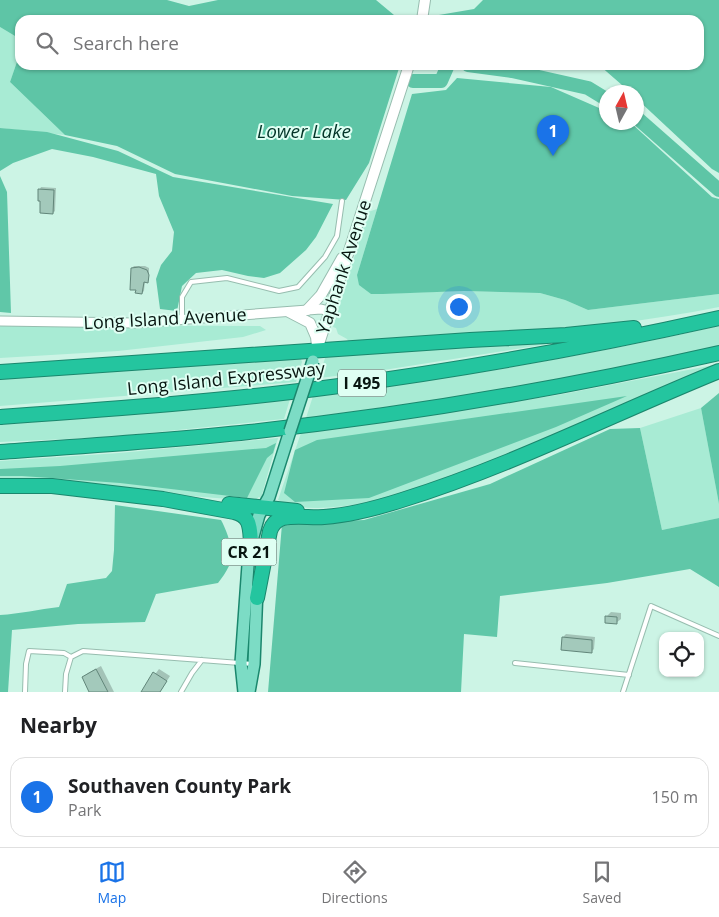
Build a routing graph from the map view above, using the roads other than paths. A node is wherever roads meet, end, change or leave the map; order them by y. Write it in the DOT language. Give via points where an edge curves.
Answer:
graph roads {
  1 [pos="425,0"];
  2 [pos="423,15"];
  3 [pos="407,70"];
  4 [pos="342,201"];
  5 [pos="351,244"];
  6 [pos="307,310"];
  7 [pos="329,311"];
  8 [pos="289,312"];
  9 [pos="719,317"];
  10 [pos="0,321"];
  11 [pos="182,321"];
  12 [pos="719,353"];
  13 [pos="315,356"];
  14 [pos="719,371"];
  15 [pos="0,372"];
  16 [pos="0,417"];
  17 [pos="0,452"];
  18 [pos="0,486"];
  19 [pos="163,499"];
  20 [pos="267,504"];
  21 [pos="358,512"];
  22 [pos="251,543"];
  23 [pos="257,598"];
  24 [pos="719,636"];
  25 [pos="71,656"];
  26 [pos="202,660"];
  27 [pos="242,663"];
  28 [pos="515,663"];
  29 [pos="254,664"];
  30 [pos="629,675"];
  31 [pos="25,692"];
  32 [pos="65,692"];
  33 [pos="180,692"];
  34 [pos="244,692"];
  35 [pos="249,692"];
  36 [pos="623,692"];
  1 -- 2 [label="main road"];
  3 -- 5 [label="main road, Yaphank Avenue / CR 21"];
  4 -- 11 [label="lane" via="337,236 325,258 298,287 279,291 227,278 191,282 182,297"];
  5 -- 6 [label="main road" via="319,298"];
  5 -- 7 [label="main road, Yaphank Avenue / CR 21"];
  6 -- 7 [label="street, Long Island Avenue"];
  6 -- 8 [label="street, Long Island Avenue"];
  7 -- 13 [label="main road, Yaphank Avenue / CR 21"];
  8 -- 11 [label="street, Long Island Avenue"];
  8 -- 13 [label="main road" via="310,322 316,337"];
  9 -- 13 [label="highway" via="590,333"];
  9 -- 16 [label="highway, Long Island Expressway / I 495" via="547,354 339,386 141,407"];
  10 -- 11 [label="street, Long Island Avenue"];
  12 -- 17 [label="highway, I 495" via="554,388 343,421 153,441"];
  13 -- 15 [label="highway"];
  13 -- 20 [label="main road, Yaphank Avenue / CR 21, bridge"];
  14 -- 21 [label="highway" via="630,407 529,454 404,500"];
  18 -- 19 [label="highway" via="52,486"];
  19 -- 20 [label="highway"];
  19 -- 22 [label="highway" via="243,514 250,523"];
  20 -- 21 [label="highway" via="311,512"];
  20 -- 22 [label="main road, Yaphank Avenue / CR 21" via="259,515"];
  20 -- 23 [label="main road, Yaphank Avenue / CR 21" via="270,517 258,568"];
  21 -- 23 [label="highway" via="284,518 276,522 268,536"];
  22 -- 27 [label="main road, Yaphank Avenue / CR 21"];
  23 -- 29 [label="main road, Yaphank Avenue / CR 21"];
  24 -- 30 [label="lane" via="651,606"];
  25 -- 26 [label="lane" via="83,651"];
  25 -- 31 [label="lane" via="29,651"];
  25 -- 32 [label="lane"];
  26 -- 27 [label="lane"];
  26 -- 33 [label="lane"];
  27 -- 29 [label="lane"];
  27 -- 34 [label="main road, Yaphank Avenue / CR 21"];
  28 -- 30 [label="lane"];
  29 -- 35 [label="main road, Yaphank Avenue / CR 21"];
  30 -- 36 [label="lane"];
}
